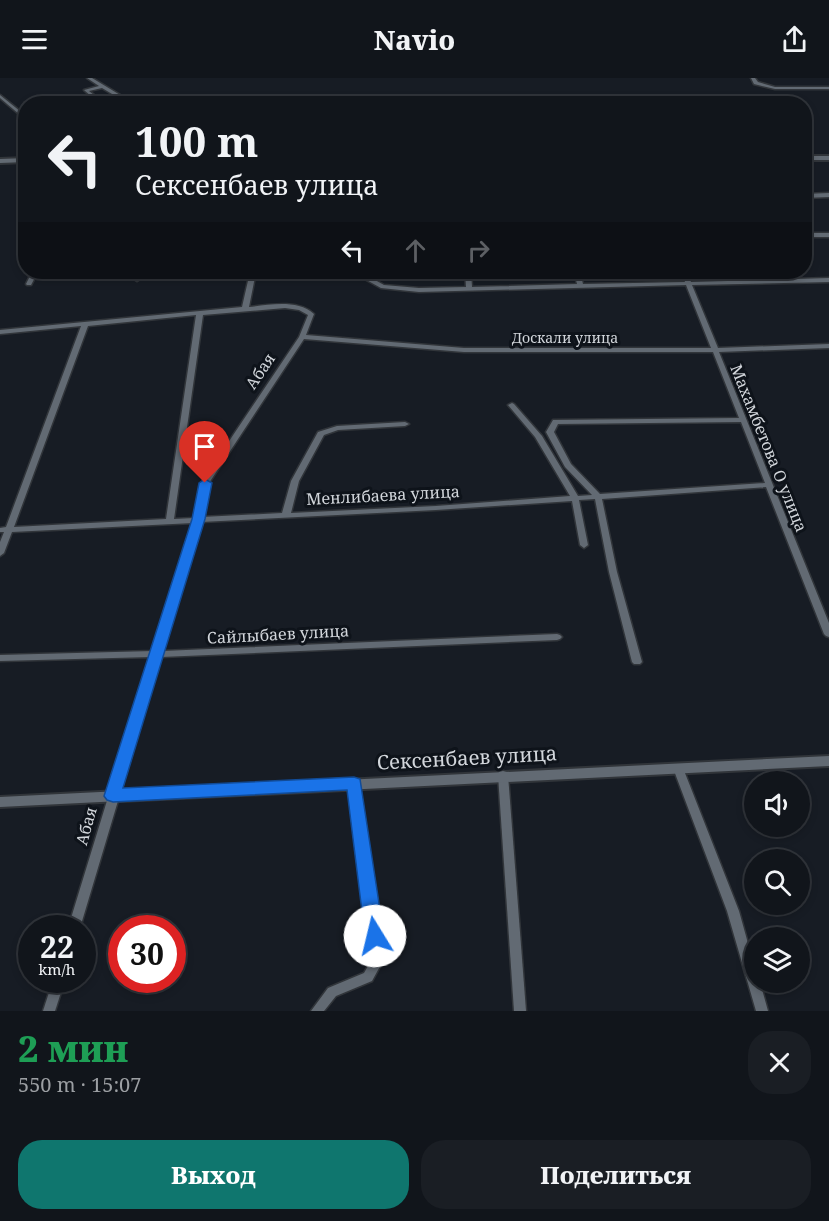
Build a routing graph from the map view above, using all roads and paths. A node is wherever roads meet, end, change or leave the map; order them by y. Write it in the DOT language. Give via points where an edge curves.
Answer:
graph roads {
  1 [pos="89,78"];
  2 [pos="753,78"];
  3 [pos="103,86"];
  4 [pos="829,88"];
  5 [pos="0,96"];
  6 [pos="93,96"];
  7 [pos="120,96"];
  8 [pos="18,112"];
  9 [pos="812,158"];
  10 [pos="829,158"];
  11 [pos="18,161"];
  12 [pos="1,162"];
  13 [pos="829,195"];
  14 [pos="812,196"];
  15 [pos="812,235"];
  16 [pos="829,235"];
  17 [pos="31,279"];
  18 [pos="251,279"];
  19 [pos="371,279"];
  20 [pos="468,279"];
  21 [pos="578,279"];
  22 [pos="687,279"];
  23 [pos="829,280"];
  24 [pos="28,284"];
  25 [pos="689,284"];
  26 [pos="580,286"];
  27 [pos="469,289"];
  28 [pos="245,309"];
  29 [pos="200,313"];
  30 [pos="85,324"];
  31 [pos="0,332"];
  32 [pos="302,337"];
  33 [pos="829,346"];
  34 [pos="715,350"];
  35 [pos="512,405"];
  36 [pos="743,420"];
  37 [pos="405,424"];
  38 [pos="768,485"];
  39 [pos="598,497"];
  40 [pos="575,498"];
  41 [pos="286,515"];
  42 [pos="198,519"];
  43 [pos="170,520"];
  44 [pos="4,529"];
  45 [pos="584,545"];
  46 [pos="0,553"];
  47 [pos="829,634"];
  48 [pos="557,637"];
  49 [pos="158,654"];
  50 [pos="0,658"];
  51 [pos="636,662"];
  52 [pos="829,761"];
  53 [pos="678,768"];
  54 [pos="503,775"];
  55 [pos="354,783"];
  56 [pos="113,796"];
  57 [pos="0,802"];
  58 [pos="78,915"];
  59 [pos="55,993"];
  60 [pos="50,1011"];
  61 [pos="317,1011"];
  62 [pos="520,1011"];
  63 [pos="762,1011"];
  1 -- 3 [label="street"];
  2 -- 4 [label="street" via="756,83 775,88"];
  3 -- 6 [label="street" via="86,90"];
  3 -- 7 [label="street"];
  5 -- 8 [label="street"];
  9 -- 10 [label="street"];
  11 -- 12 [label="street"];
  13 -- 14 [label="street"];
  15 -- 16 [label="street"];
  17 -- 24 [label="street"];
  18 -- 28 [label="street"];
  19 -- 27 [label="street" via="383,287"];
  20 -- 27 [label="street"];
  21 -- 26 [label="street"];
  22 -- 25 [label="street, Махамбетова О улица"];
  23 -- 25 [label="street"];
  25 -- 26 [label="street"];
  25 -- 34 [label="street, Махамбетова О улица"];
  26 -- 27 [label="street"];
  28 -- 29 [label="street"];
  28 -- 32 [label="street, Абая" via="306,309 311,314"];
  29 -- 30 [label="street"];
  29 -- 43 [label="street"];
  30 -- 31 [label="street"];
  30 -- 44 [label="street"];
  32 -- 34 [label="street, Доскали улица" via="464,350"];
  32 -- 42 [label="street, Абая" via="205,483"];
  33 -- 34 [label="street, Доскали улица"];
  34 -- 36 [label="street, Махамбетова О улица"];
  35 -- 40 [label="street" via="538,436"];
  36 -- 38 [label="street, Махамбетова О улица"];
  36 -- 39 [label="street" via="556,422 550,432 568,465"];
  37 -- 41 [label="street" via="337,428 321,434 295,481"];
  38 -- 39 [label="street, Менлибаева улица"];
  38 -- 47 [label="street, Махамбетова О улица"];
  39 -- 40 [label="street, Менлибаева улица"];
  39 -- 51 [label="street"];
  40 -- 41 [label="street, Менлибаева улица"];
  40 -- 45 [label="street"];
  41 -- 42 [label="street, Менлибаева улица"];
  42 -- 43 [label="street, Менлибаева улица"];
  42 -- 49 [label="street, Абая"];
  43 -- 44 [label="street, Менлибаева улица"];
  44 -- 46 [label="street"];
  48 -- 49 [label="street, Сайлыбаев улица"];
  49 -- 50 [label="street, Сайлыбаев улица"];
  49 -- 56 [label="street, Абая"];
  52 -- 53 [label="street, Сексенбаев улица"];
  53 -- 54 [label="street, Сексенбаев улица"];
  53 -- 63 [label="street" via="733,911"];
  54 -- 55 [label="street, Сексенбаев улица"];
  54 -- 62 [label="street"];
  55 -- 56 [label="street, Сексенбаев улица"];
  55 -- 61 [label="street" via="378,959 368,976 332,992"];
  56 -- 57 [label="street, Сексенбаев улица"];
  56 -- 58 [label="street, Абая"];
  59 -- 60 [label="street"];
}
